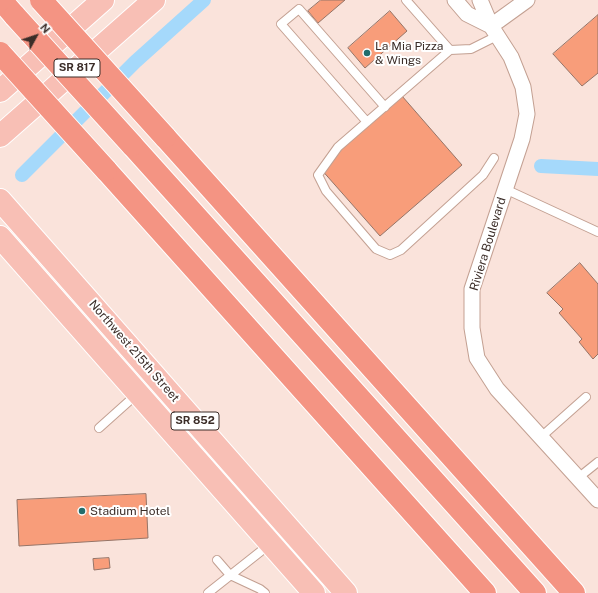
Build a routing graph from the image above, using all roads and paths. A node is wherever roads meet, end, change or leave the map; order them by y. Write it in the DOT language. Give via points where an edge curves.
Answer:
graph roads {
  1 [pos="41,0"];
  2 [pos="103,0"];
  3 [pos="154,0"];
  4 [pos="406,0"];
  5 [pos="455,0"];
  6 [pos="480,0"];
  7 [pos="527,0"];
  8 [pos="8,8"];
  9 [pos="494,31"];
  10 [pos="450,50"];
  11 [pos="0,53"];
  12 [pos="0,91"];
  13 [pos="385,107"];
  14 [pos="367,122"];
  15 [pos="0,136"];
  16 [pos="494,158"];
  17 [pos="505,189"];
  18 [pos="0,200"];
  19 [pos="598,232"];
  20 [pos="0,237"];
  21 [pos="138,394"];
  22 [pos="586,397"];
  23 [pos="99,428"];
  24 [pos="541,437"];
  25 [pos="598,462"];
  26 [pos="578,478"];
  27 [pos="598,500"];
  28 [pos="289,527"];
  29 [pos="270,544"];
  30 [pos="217,560"];
  31 [pos="230,575"];
  32 [pos="208,593"];
  33 [pos="265,593"];
  34 [pos="314,593"];
  35 [pos="346,593"];
  36 [pos="486,593"];
  37 [pos="535,593"];
  38 [pos="574,593"];
  1 -- 38 [label="highway, bridge"];
  2 -- 12 [label="main road, SR 817"];
  3 -- 15 [label="main road, SR 817"];
  4 -- 10 [label="lane"];
  5 -- 9 [label="street" via="467,14"];
  6 -- 9 [label="street, Riviera Boulevard"];
  7 -- 9 [label="street"];
  8 -- 37 [label="highway, bridge"];
  9 -- 10 [label="lane" via="471,49"];
  9 -- 17 [label="street, Riviera Boulevard" via="511,57 523,87 527,114 522,139"];
  10 -- 13 [label="lane"];
  11 -- 36 [label="highway, bridge"];
  13 -- 14 [label="lane"];
  13 -- 14 [label="lane" via="298,9 281,24"];
  14 -- 16 [label="lane" via="338,147 318,175 326,190 376,249 390,255 402,250 483,175"];
  17 -- 19 [label="lane"];
  17 -- 24 [label="street, Riviera Boulevard" via="472,289 472,328 477,358 497,389"];
  18 -- 28 [label="main road, Northwest 215th Street / SR 852"];
  20 -- 21 [label="main road, Northwest 215th Street / SR 852"];
  21 -- 23 [label="lane"];
  21 -- 29 [label="main road, Northwest 215th Street / SR 852"];
  22 -- 24 [label="lane"];
  24 -- 26 [label="street, Riviera Boulevard"];
  25 -- 26 [label="lane"];
  26 -- 27 [label="street, Riviera Boulevard"];
  28 -- 29 [label="main road"];
  28 -- 35 [label="main road, Northwest 215th Street / SR 852"];
  29 -- 31 [label="lane"];
  29 -- 34 [label="main road, Northwest 215th Street / SR 852"];
  30 -- 31 [label="lane"];
  31 -- 32 [label="lane"];
  31 -- 33 [label="lane"];
}
